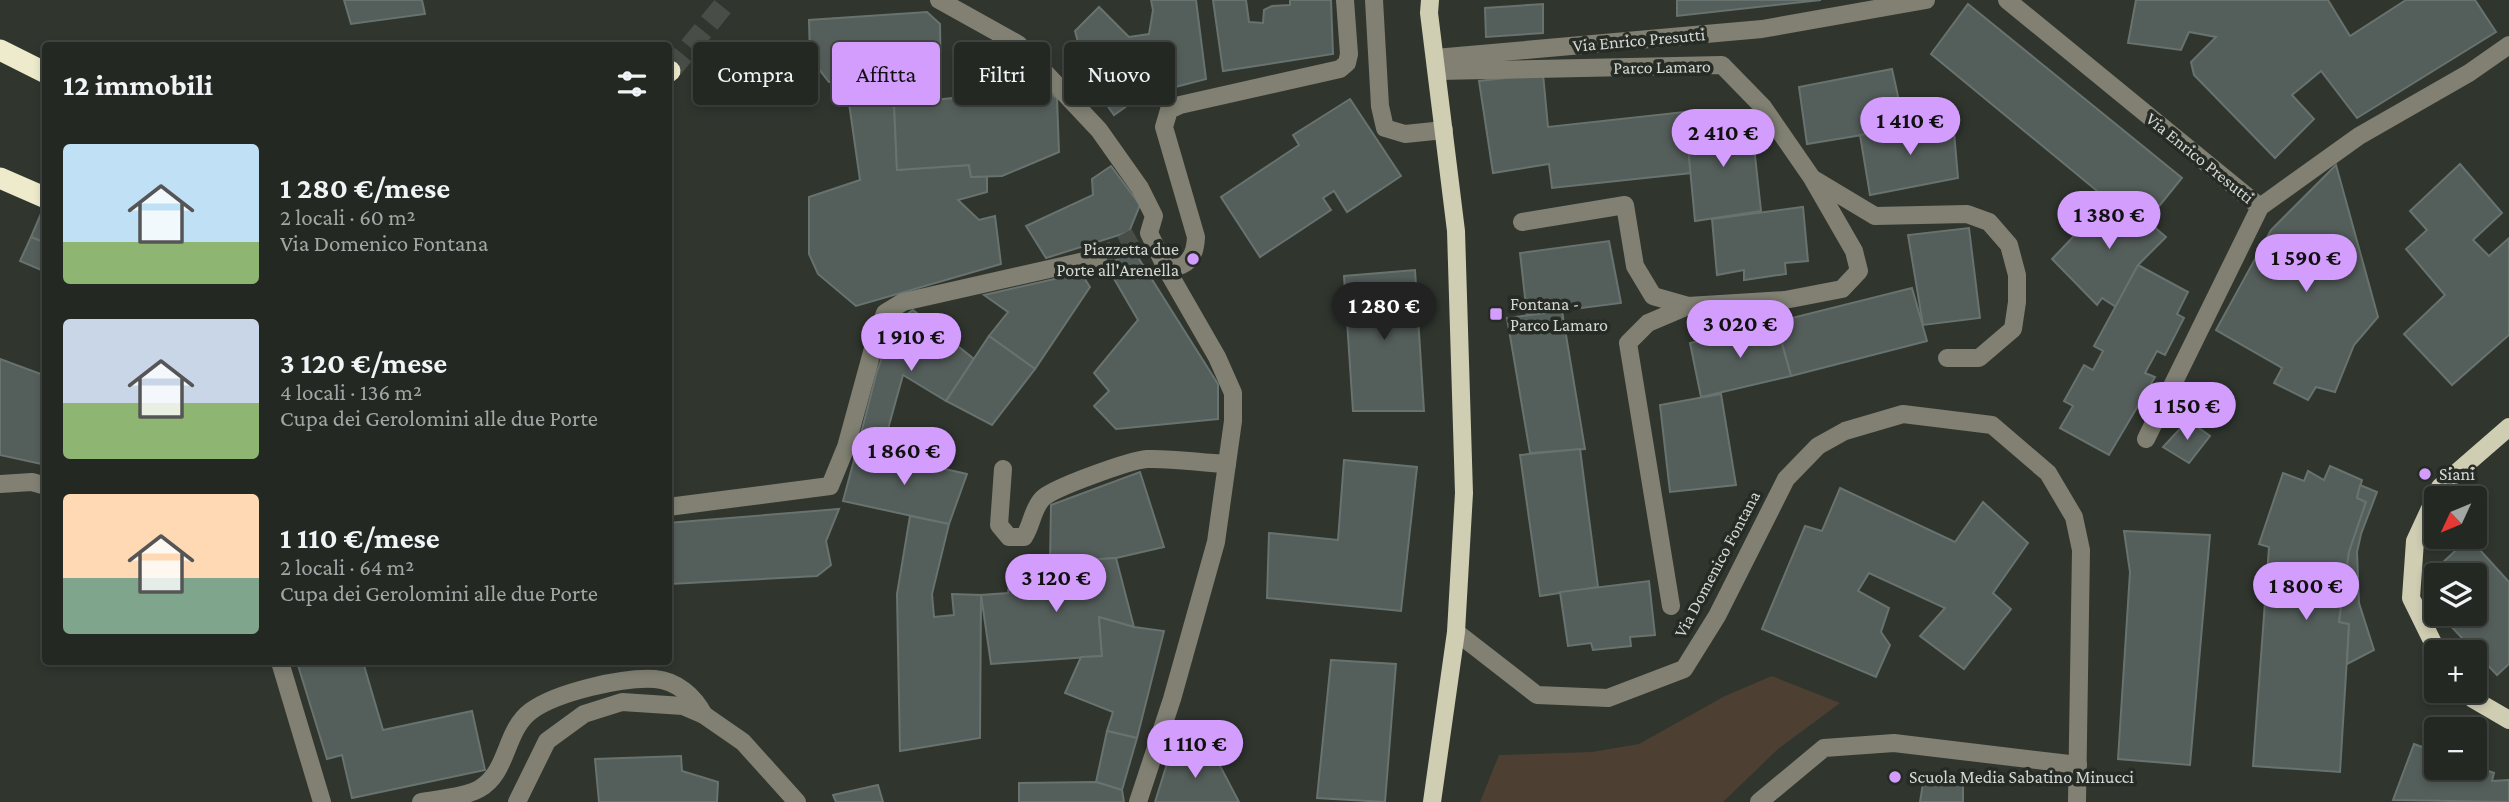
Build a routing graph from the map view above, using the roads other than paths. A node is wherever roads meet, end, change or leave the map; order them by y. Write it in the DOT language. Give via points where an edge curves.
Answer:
graph roads {
  1 [pos="939,0"];
  2 [pos="1345,0"];
  3 [pos="1374,0"];
  4 [pos="1430,0"];
  5 [pos="1926,0"];
  6 [pos="2007,0"];
  7 [pos="2509,45"];
  8 [pos="0,50"];
  9 [pos="1436,64"];
  10 [pos="42,71"];
  11 [pos="1444,130"];
  12 [pos="0,178"];
  13 [pos="1812,178"];
  14 [pos="42,196"];
  15 [pos="2260,207"];
  16 [pos="1522,222"];
  17 [pos="1098,258"];
  18 [pos="1167,270"];
  19 [pos="1688,306"];
  20 [pos="1947,358"];
  21 [pos="2509,427"];
  22 [pos="2146,439"];
  23 [pos="1227,464"];
  24 [pos="1003,469"];
  25 [pos="0,484"];
  26 [pos="42,485"];
  27 [pos="672,506"];
  28 [pos="1671,606"];
  29 [pos="1456,632"];
  30 [pos="2432,640"];
  31 [pos="281,665"];
  32 [pos="2480,703"];
  33 [pos="704,715"];
  34 [pos="2509,720"];
  35 [pos="2078,765"];
  36 [pos="322,802"];
  37 [pos="421,802"];
  38 [pos="517,802"];
  39 [pos="797,802"];
  40 [pos="1138,802"];
  41 [pos="1432,802"];
  42 [pos="1759,802"];
  43 [pos="2077,802"];
  1 -- 18 [label="street" via="1018,44 1100,130 1154,216 1143,235"];
  2 -- 18 [label="street" via="1349,54 1340,69 1174,106 1166,115 1164,127 1196,237 1195,251 1185,265"];
  3 -- 11 [label="street" via="1385,128 1405,134"];
  4 -- 9 [label="main road"];
  5 -- 9 [label="street, Via Enrico Presutti" via="1762,29"];
  6 -- 15 [label="street, Via Enrico Presutti"];
  7 -- 15 [label="street, Via Enrico Presutti" via="2359,136"];
  8 -- 10 [label="highway"];
  9 -- 11 [label="main road"];
  9 -- 13 [label="street, Parco Lamaro" via="1722,65 1763,107"];
  11 -- 29 [label="main road" via="1456,231 1464,493"];
  12 -- 14 [label="highway"];
  13 -- 19 [label="street, Parco Lamaro" via="1854,251 1860,271 1842,289 1785,300"];
  13 -- 20 [label="street" via="1875,216 1967,214 1989,222 2009,245 2018,302 2012,329 1979,358"];
  15 -- 22 [label="street"];
  16 -- 19 [label="street, Parco Lamaro" via="1625,205 1634,266 1653,296"];
  17 -- 27 [label="street" via="903,302 885,313 830,486"];
  18 -- 23 [label="street" via="1233,393"];
  19 -- 28 [label="street" via="1648,323 1628,343"];
  21 -- 30 [label="main road" via="2440,487 2414,541 2411,598"];
  23 -- 24 [label="street" via="1144,459 1058,488 1042,499 1024,537 1009,537 999,525"];
  23 -- 40 [label="street" via="1216,542"];
  25 -- 26 [label="street"];
  29 -- 35 [label="street, Via Domenico Fontana" via="1537,695 1608,698 1684,669 1717,616 1786,479 1818,446 1845,430 1903,414 1992,425 2048,473 2074,517 2081,551"];
  29 -- 41 [label="main road"];
  31 -- 36 [label="street"];
  32 -- 34 [label="main road"];
  33 -- 37 [label="street" via="695,698 683,689 656,679 569,692 530,711 516,728 495,777 477,791"];
  33 -- 38 [label="street" via="683,706 622,702 584,714 547,741"];
  33 -- 39 [label="street" via="743,742"];
  35 -- 42 [label="street" via="1894,743 1824,748"];
  35 -- 43 [label="street, Via Domenico Fontana"];
}
